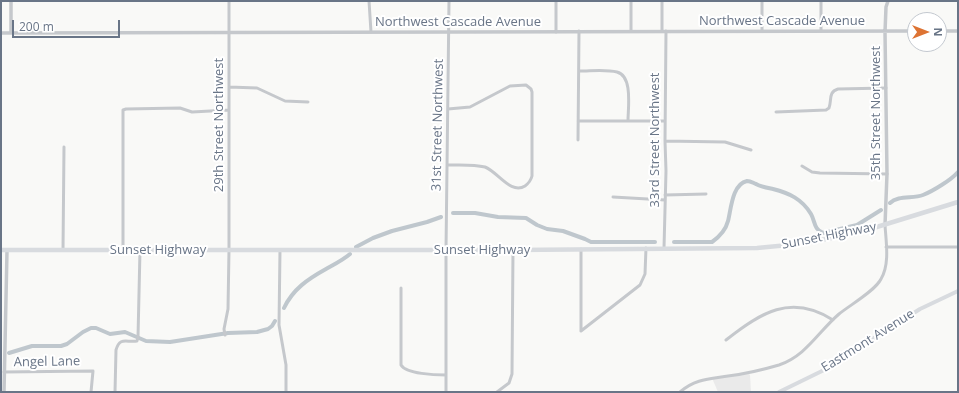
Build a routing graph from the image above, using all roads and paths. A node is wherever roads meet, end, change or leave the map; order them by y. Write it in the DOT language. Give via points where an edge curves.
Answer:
graph roads {
  1 [pos="11,1"];
  2 [pos="229,1"];
  3 [pos="369,1"];
  4 [pos="449,1"];
  5 [pos="556,1"];
  6 [pos="631,1"];
  7 [pos="662,1"];
  8 [pos="762,1"];
  9 [pos="821,1"];
  10 [pos="888,1"];
  11 [pos="631,31"];
  12 [pos="664,31"];
  13 [pos="762,31"];
  14 [pos="821,31"];
  15 [pos="907,31"];
  16 [pos="947,31"];
  17 [pos="958,31"];
  18 [pos="371,32"];
  19 [pos="449,32"];
  20 [pos="556,32"];
  21 [pos="579,32"];
  22 [pos="886,32"];
  23 [pos="1,33"];
  24 [pos="11,33"];
  25 [pos="229,33"];
  26 [pos="579,71"];
  27 [pos="229,88"];
  28 [pos="886,88"];
  29 [pos="308,102"];
  30 [pos="448,109"];
  31 [pos="229,110"];
  32 [pos="776,112"];
  33 [pos="578,121"];
  34 [pos="628,121"];
  35 [pos="665,121"];
  36 [pos="578,140"];
  37 [pos="665,141"];
  38 [pos="64,147"];
  39 [pos="751,150"];
  40 [pos="447,165"];
  41 [pos="802,166"];
  42 [pos="887,174"];
  43 [pos="706,194"];
  44 [pos="665,195"];
  45 [pos="613,197"];
  46 [pos="665,200"];
  47 [pos="958,202"];
  48 [pos="885,225"];
  49 [pos="886,247"];
  50 [pos="958,247"];
  51 [pos="646,248"];
  52 [pos="664,248"];
  53 [pos="580,249"];
  54 [pos="1,250"];
  55 [pos="7,250"];
  56 [pos="63,250"];
  57 [pos="123,250"];
  58 [pos="140,250"];
  59 [pos="229,250"];
  60 [pos="280,250"];
  61 [pos="446,250"];
  62 [pos="513,250"];
  63 [pos="401,288"];
  64 [pos="958,291"];
  65 [pos="833,320"];
  66 [pos="224,335"];
  67 [pos="726,340"];
  68 [pos="4,372"];
  69 [pos="446,375"];
  70 [pos="2,387"];
  71 [pos="4,392"];
  72 [pos="91,392"];
  73 [pos="115,392"];
  74 [pos="286,392"];
  75 [pos="446,392"];
  76 [pos="497,392"];
  77 [pos="680,392"];
  78 [pos="778,392"];
  1 -- 24 [label="street"];
  2 -- 25 [label="street, 29th Street Northwest"];
  3 -- 18 [label="street"];
  4 -- 19 [label="street, 31st Street Northwest"];
  5 -- 20 [label="street"];
  6 -- 11 [label="street"];
  7 -- 12 [label="street, 33rd Street Northwest"];
  8 -- 13 [label="street"];
  9 -- 14 [label="street"];
  10 -- 22 [label="street, 35th Street Northwest"];
  11 -- 12 [label="street, Northwest Cascade Avenue"];
  11 -- 21 [label="street, Northwest Cascade Avenue"];
  12 -- 13 [label="street, Northwest Cascade Avenue"];
  12 -- 35 [label="street, 33rd Street Northwest"];
  13 -- 14 [label="street, Northwest Cascade Avenue"];
  14 -- 22 [label="street, Northwest Cascade Avenue"];
  15 -- 22 [label="street, Northwest Cascade Avenue"];
  16 -- 17 [label="street"];
  18 -- 19 [label="street, Northwest Cascade Avenue"];
  18 -- 25 [label="street, Northwest Cascade Avenue"];
  19 -- 20 [label="street, Northwest Cascade Avenue"];
  19 -- 30 [label="street, 31st Street Northwest"];
  20 -- 21 [label="street, Northwest Cascade Avenue"];
  21 -- 26 [label="street"];
  22 -- 28 [label="street, 35th Street Northwest"];
  23 -- 24 [label="street, Northwest Cascade Avenue"];
  24 -- 25 [label="street, Northwest Cascade Avenue"];
  25 -- 27 [label="street, 29th Street Northwest"];
  26 -- 33 [label="street"];
  26 -- 34 [label="street" via="612,71 621,73 626,78"];
  27 -- 29 [label="street" via="257,88 285,101"];
  27 -- 31 [label="street, 29th Street Northwest"];
  28 -- 32 [label="street" via="838,89 831,93 829,108 826,110"];
  28 -- 42 [label="street, 35th Street Northwest"];
  30 -- 40 [label="street, 31st Street Northwest"];
  30 -- 40 [label="street" via="470,107 510,86 529,87 532,92 532,176 526,185 520,188 511,187 492,170 480,166"];
  31 -- 57 [label="street" via="192,112 180,108 124,109"];
  31 -- 59 [label="street, 29th Street Northwest"];
  33 -- 34 [label="street"];
  33 -- 36 [label="street"];
  34 -- 35 [label="street"];
  35 -- 37 [label="street, 33rd Street Northwest"];
  37 -- 39 [label="street" via="725,142"];
  37 -- 44 [label="street, 33rd Street Northwest"];
  38 -- 56 [label="street"];
  40 -- 61 [label="street, 31st Street Northwest"];
  41 -- 42 [label="street" via="820,173"];
  42 -- 48 [label="street, 35th Street Northwest"];
  43 -- 44 [label="street"];
  44 -- 46 [label="street, 33rd Street Northwest"];
  45 -- 46 [label="street"];
  46 -- 52 [label="street, 33rd Street Northwest"];
  47 -- 48 [label="highway, Sunset Highway"];
  48 -- 49 [label="street"];
  48 -- 52 [label="highway, Sunset Highway" via="854,234 799,244 757,248"];
  49 -- 50 [label="street"];
  49 -- 65 [label="street" via="885,268 881,280"];
  51 -- 52 [label="highway, Sunset Highway"];
  51 -- 53 [label="highway, Sunset Highway"];
  51 -- 53 [label="street" via="645,274 640,285 581,331"];
  53 -- 62 [label="highway, Sunset Highway"];
  54 -- 55 [label="highway, Sunset Highway"];
  55 -- 56 [label="highway, Sunset Highway"];
  55 -- 68 [label="street"];
  56 -- 57 [label="highway, Sunset Highway"];
  57 -- 58 [label="highway, Sunset Highway"];
  58 -- 59 [label="highway, Sunset Highway"];
  58 -- 73 [label="street" via="138,338 137,341 117,344"];
  59 -- 60 [label="highway, Sunset Highway"];
  59 -- 66 [label="street, 29th Street Northwest" via="228,309"];
  60 -- 61 [label="highway, Sunset Highway"];
  60 -- 74 [label="street" via="279,325 286,364"];
  61 -- 62 [label="highway, Sunset Highway"];
  61 -- 69 [label="street, 31st Street Northwest"];
  62 -- 76 [label="street" via="513,366 511,380 506,387"];
  63 -- 69 [label="street" via="401,365 409,371"];
  64 -- 78 [label="main road, Eastmont Avenue" via="920,309 822,371"];
  65 -- 67 [label="street" via="812,310 771,310"];
  65 -- 77 [label="street" via="793,359 748,373 700,380"];
  68 -- 70 [label="street"];
  68 -- 72 [label="street, Angel Lane" via="93,371"];
  69 -- 75 [label="street, 31st Street Northwest"];
  70 -- 71 [label="street"];
}
